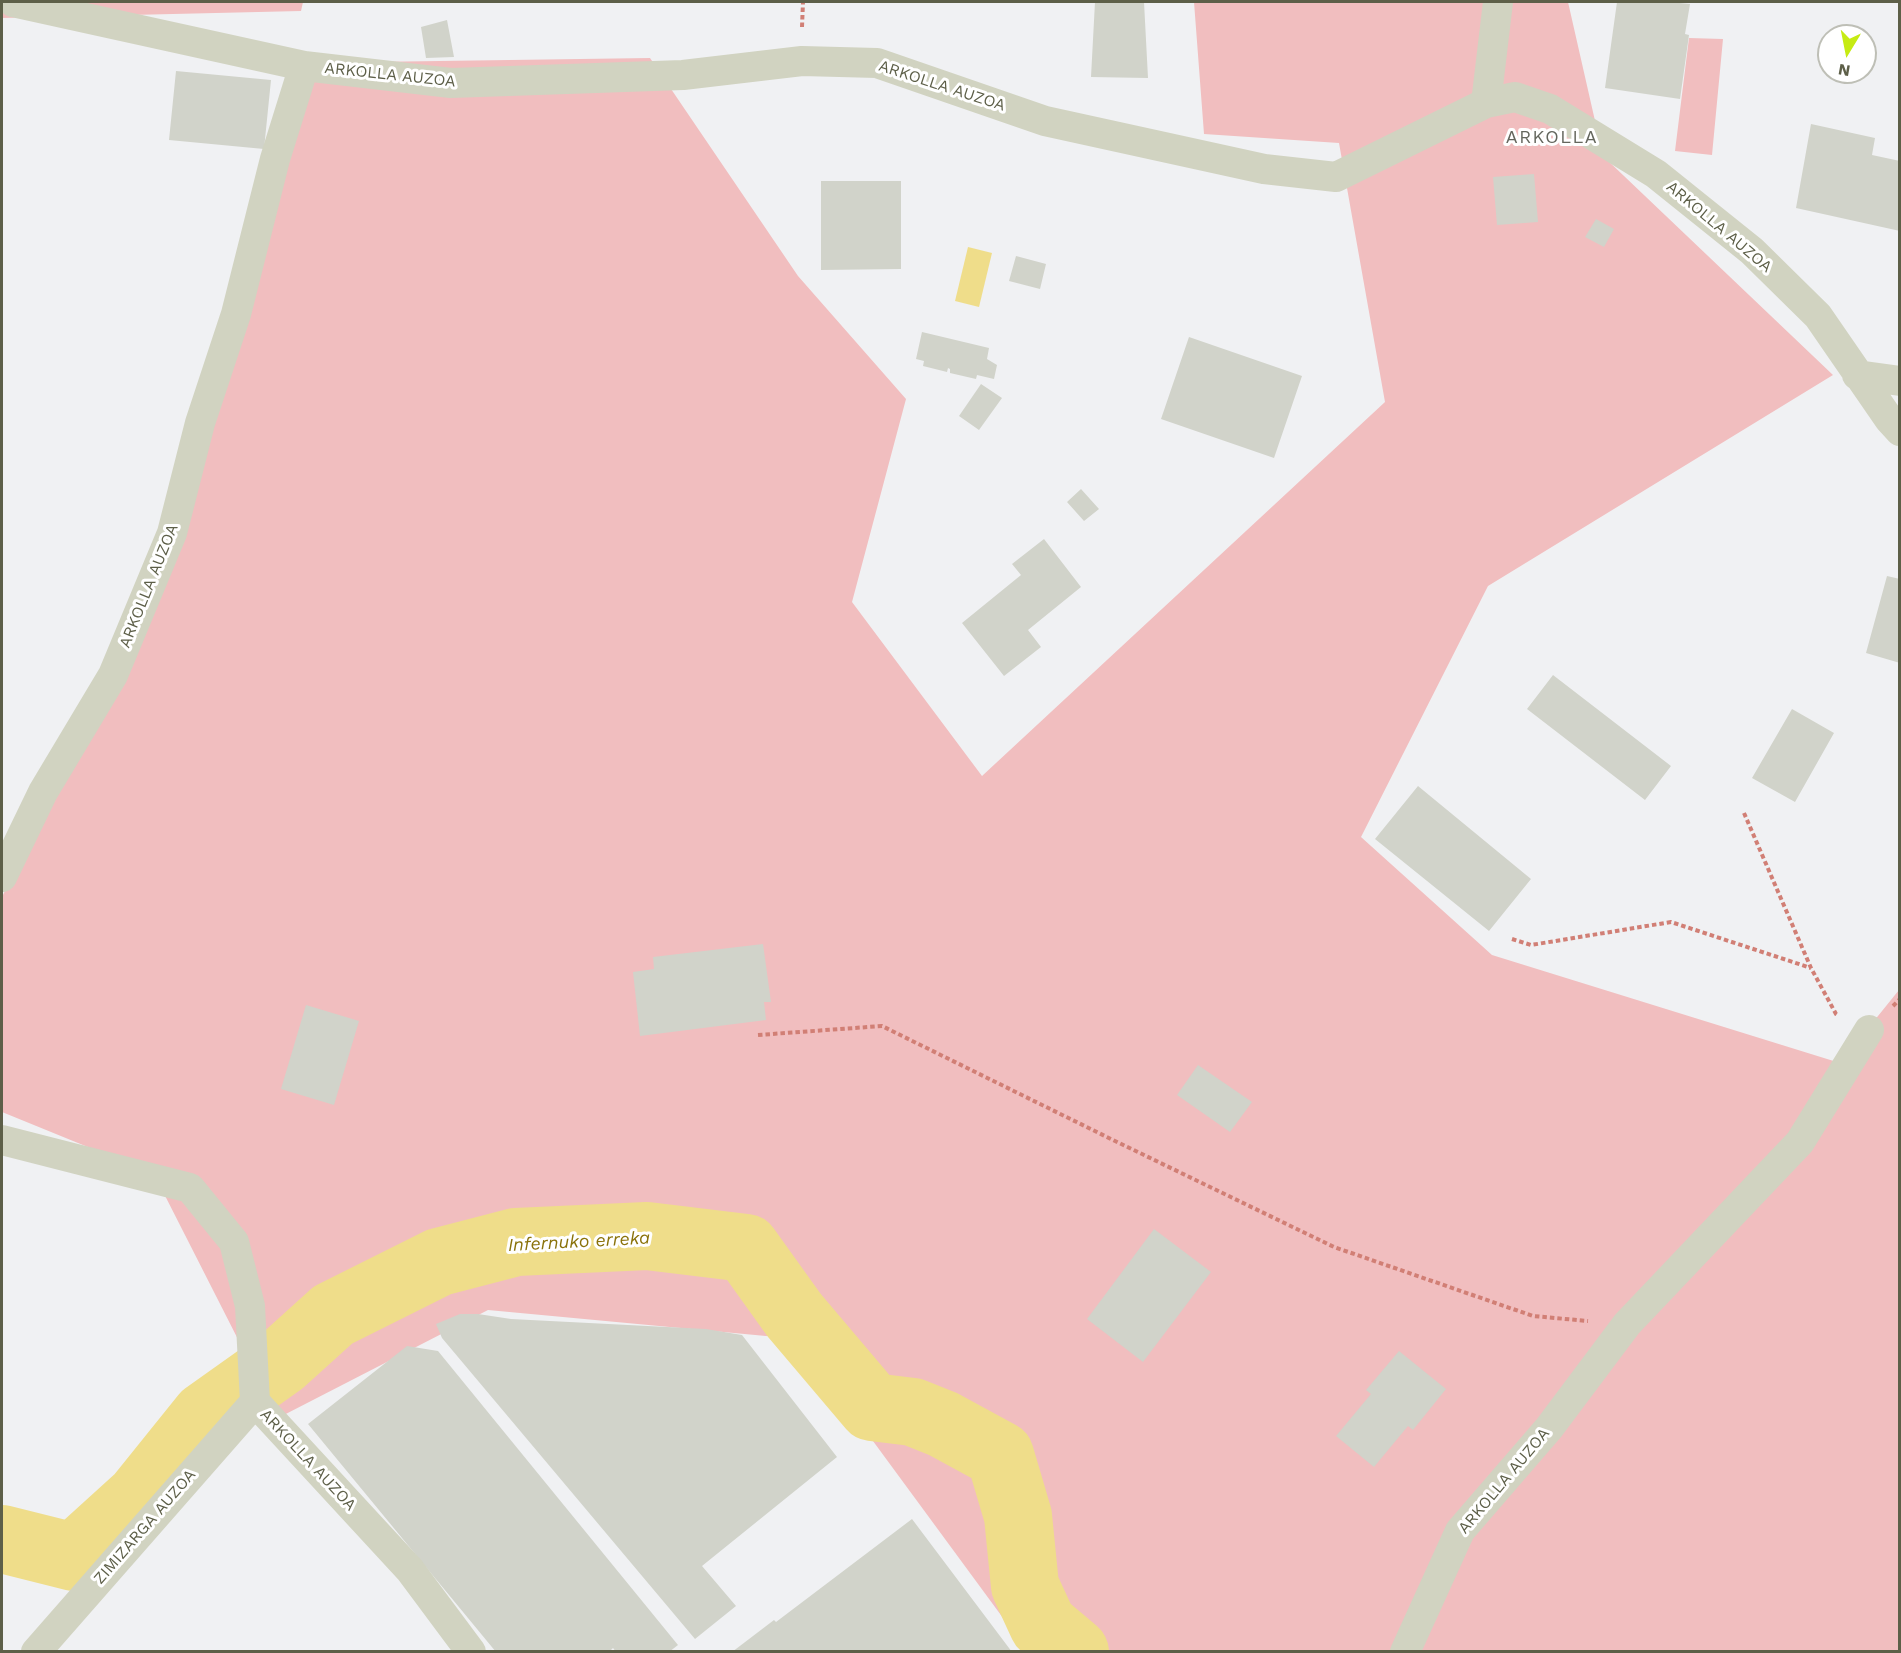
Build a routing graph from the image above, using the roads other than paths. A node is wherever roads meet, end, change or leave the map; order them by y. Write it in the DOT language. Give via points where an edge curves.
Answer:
graph roads {
  1 [pos="13,2"];
  2 [pos="1498,2"];
  3 [pos="304,66"];
  4 [pos="1486,103"];
  5 [pos="1857,375"];
  6 [pos="1899,381"];
  7 [pos="1899,431"];
  8 [pos="2,878"];
  9 [pos="1869,1030"];
  10 [pos="2,1140"];
  11 [pos="255,1402"];
  12 [pos="36,1652"];
  13 [pos="471,1652"];
  14 [pos="1405,1652"];
  1 -- 3 [label="street, ARKOLLA AUZOA"];
  2 -- 4 [label="street"];
  3 -- 4 [label="street, ARKOLLA AUZOA" via="451,83 683,75 802,61 877,63 1046,121 1264,169 1336,177"];
  3 -- 8 [label="street, ARKOLLA AUZOA" via="172,533 113,675 43,792"];
  4 -- 5 [label="street, ARKOLLA AUZOA" via="1515,97 1550,109 1656,174 1752,251 1818,316"];
  5 -- 6 [label="street"];
  5 -- 7 [label="street, ARKOLLA AUZOA"];
  9 -- 14 [label="street, ARKOLLA AUZOA" via="1800,1142 1627,1324 1549,1428 1460,1531"];
  10 -- 11 [label="street, ARKOLLA AUZOA" via="190,1188 234,1242 250,1306"];
  11 -- 12 [label="street, ZIMIZARGA AUZOA"];
  11 -- 13 [label="street, ARKOLLA AUZOA" via="410,1570"];
}
